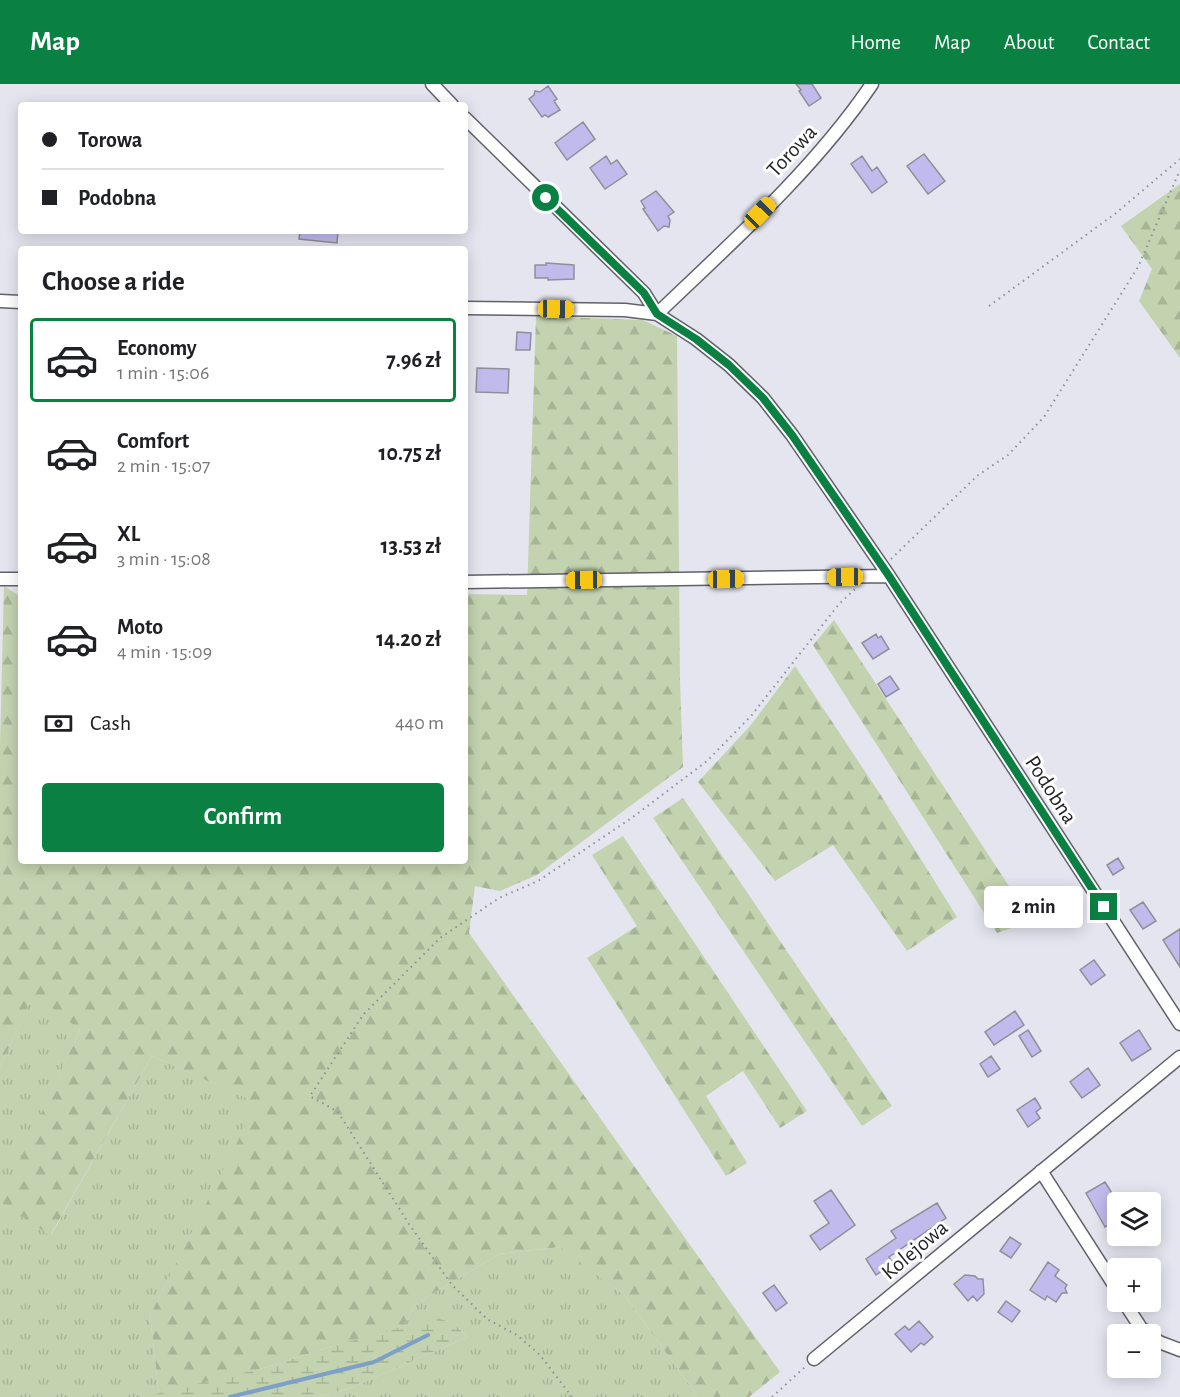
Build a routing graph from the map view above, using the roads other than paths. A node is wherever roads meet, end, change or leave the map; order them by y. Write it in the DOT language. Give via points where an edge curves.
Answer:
graph roads {
  1 [pos="432,84"];
  2 [pos="872,84"];
  3 [pos="449,102"];
  4 [pos="468,121"];
  5 [pos="0,301"];
  6 [pos="18,302"];
  7 [pos="468,308"];
  8 [pos="657,314"];
  9 [pos="886,572"];
  10 [pos="0,579"];
  11 [pos="18,579"];
  12 [pos="468,582"];
  13 [pos="1180,1024"];
  14 [pos="1180,1057"];
  15 [pos="1041,1171"];
  16 [pos="1107,1274"];
  17 [pos="1131,1312"];
  18 [pos="1180,1350"];
  19 [pos="814,1359"];
  1 -- 3 [label="street"];
  2 -- 8 [label="street, Torowa" via="824,147"];
  4 -- 8 [label="street" via="644,293"];
  5 -- 6 [label="street"];
  7 -- 8 [label="street"];
  8 -- 9 [label="street, Podobna" via="729,365 763,398"];
  9 -- 12 [label="street" via="868,577"];
  9 -- 13 [label="street, Podobna"];
  10 -- 11 [label="street"];
  14 -- 15 [label="street, Kolejowa"];
  15 -- 16 [label="street"];
  15 -- 19 [label="street, Kolejowa"];
  17 -- 18 [label="street" via="1141,1328 1159,1342"];
}
